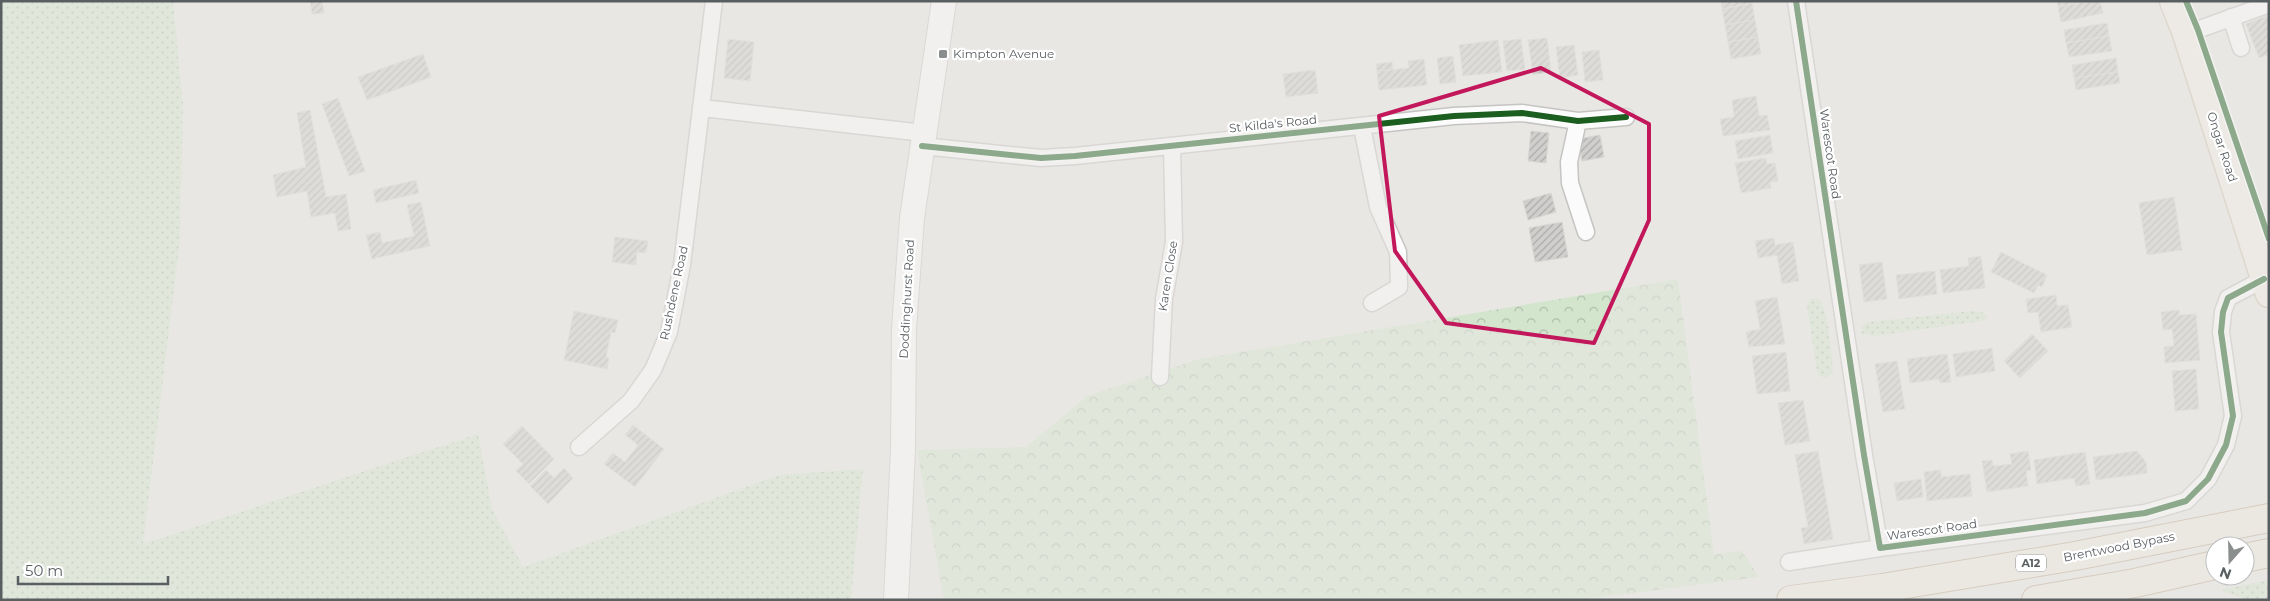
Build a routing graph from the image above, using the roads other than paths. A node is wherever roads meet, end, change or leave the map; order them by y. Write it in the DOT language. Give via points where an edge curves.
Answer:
graph roads {
  1 [pos="714,1"];
  2 [pos="944,1"];
  3 [pos="1796,1"];
  4 [pos="2173,1"];
  5 [pos="2269,4"];
  6 [pos="2231,17"];
  7 [pos="2186,34"];
  8 [pos="2241,48"];
  9 [pos="702,108"];
  10 [pos="1626,117"];
  11 [pos="1578,120"];
  12 [pos="1362,127"];
  13 [pos="922,140"];
  14 [pos="1172,146"];
  15 [pos="1586,232"];
  16 [pos="2266,286"];
  17 [pos="1372,303"];
  18 [pos="1160,377"];
  19 [pos="579,447"];
  20 [pos="2269,518"];
  21 [pos="1880,548"];
  22 [pos="2269,553"];
  23 [pos="2255,556"];
  24 [pos="1789,562"];
  25 [pos="2205,567"];
  26 [pos="896,600"];
  27 [pos="1791,600"];
  28 [pos="2036,600"];
  1 -- 9 [label="street, Rushdene Road"];
  2 -- 13 [label="street, Doddinghurst Road"];
  3 -- 21 [label="street, Warescot Road"];
  4 -- 7 [label="main road, Ongar Road"];
  5 -- 6 [label="street"];
  6 -- 7 [label="street"];
  6 -- 8 [label="street"];
  7 -- 16 [label="main road, Ongar Road"];
  9 -- 13 [label="street"];
  9 -- 19 [label="street, Rushdene Road" via="682,265 669,332 653,370 631,401"];
  10 -- 11 [label="street, St Kilda's Road"];
  11 -- 12 [label="street, St Kilda's Road" via="1522,112"];
  11 -- 15 [label="street" via="1569,162 1570,183"];
  12 -- 14 [label="street, St Kilda's Road"];
  12 -- 17 [label="street" via="1378,207 1398,252 1399,267 1399,287"];
  13 -- 14 [label="street, St Kilda's Road" via="1041,158"];
  13 -- 26 [label="street, Doddinghurst Road" via="912,218 904,329 903,449"];
  14 -- 18 [label="street, Karen Close" via="1174,242 1164,299"];
  16 -- 21 [label="street, Warescot Road" via="2228,298 2221,332 2233,416 2226,445 2208,479 2186,501 2145,513"];
  20 -- 27 [label="highway, Brentwood Bypass / A12" via="2075,556"];
  21 -- 24 [label="street, Warescot Road"];
  22 -- 23 [label="highway"];
  25 -- 28 [label="highway" via="2135,584"];
}
